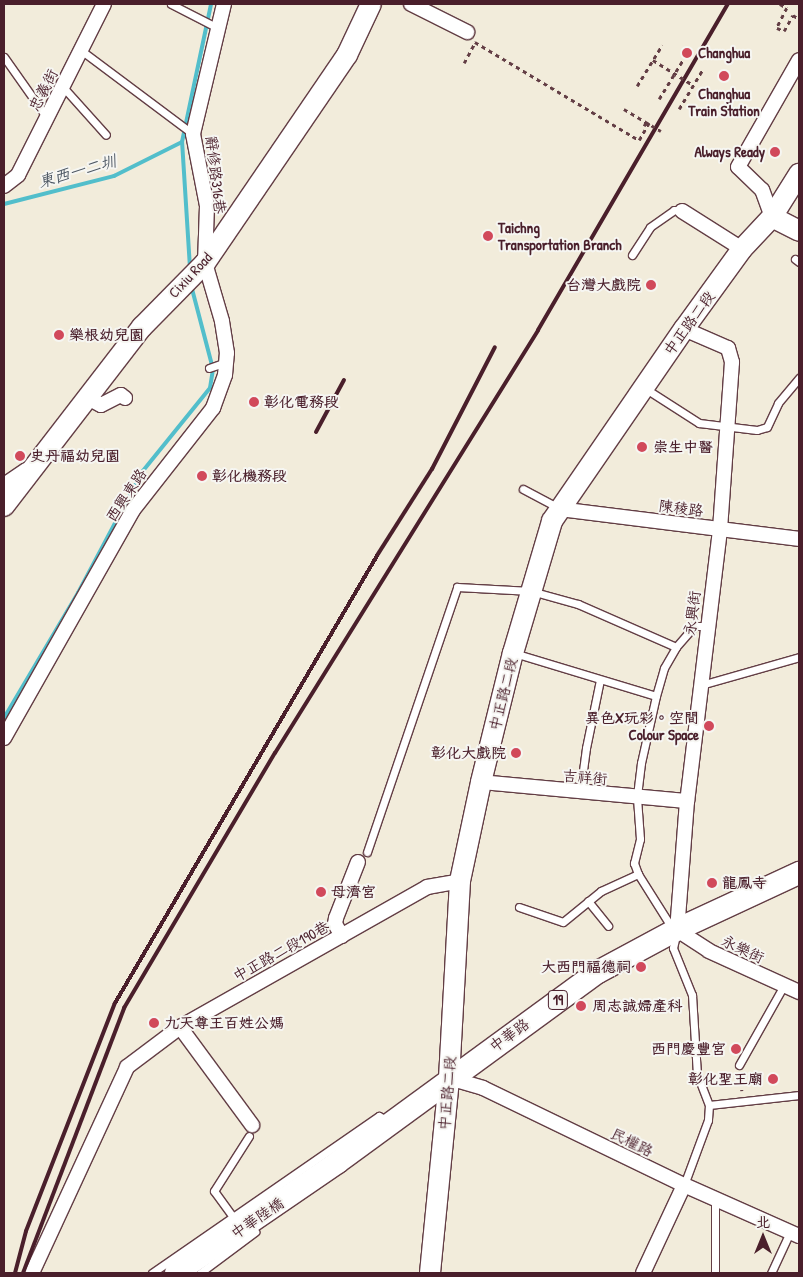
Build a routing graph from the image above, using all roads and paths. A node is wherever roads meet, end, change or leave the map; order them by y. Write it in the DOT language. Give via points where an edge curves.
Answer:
graph roads {
  1 [pos="104,4"];
  2 [pos="171,4"];
  3 [pos="224,4"];
  4 [pos="370,4"];
  5 [pos="411,4"];
  6 [pos="780,4"];
  7 [pos="799,19"];
  8 [pos="219,29"];
  9 [pos="467,32"];
  10 [pos="662,45"];
  11 [pos="82,51"];
  12 [pos="686,55"];
  13 [pos="5,60"];
  14 [pos="653,60"];
  15 [pos="799,60"];
  16 [pos="464,63"];
  17 [pos="703,69"];
  18 [pos="675,73"];
  19 [pos="694,85"];
  20 [pos="637,86"];
  21 [pos="63,87"];
  22 [pos="659,99"];
  23 [pos="679,108"];
  24 [pos="624,109"];
  25 [pos="47,118"];
  26 [pos="647,122"];
  27 [pos="644,126"];
  28 [pos="661,131"];
  29 [pos="193,134"];
  30 [pos="106,135"];
  31 [pos="799,174"];
  32 [pos="4,186"];
  33 [pos="682,211"];
  34 [pos="772,217"];
  35 [pos="799,231"];
  36 [pos="742,248"];
  37 [pos="632,255"];
  38 [pos="195,272"];
  39 [pos="684,329"];
  40 [pos="226,361"];
  41 [pos="209,368"];
  42 [pos="799,378"];
  43 [pos="643,387"];
  44 [pos="86,397"];
  45 [pos="125,398"];
  46 [pos="726,428"];
  47 [pos="32,467"];
  48 [pos="4,484"];
  49 [pos="523,489"];
  50 [pos="4,506"];
  51 [pos="559,509"];
  52 [pos="720,530"];
  53 [pos="799,539"];
  54 [pos="532,591"];
  55 [pos="707,626"];
  56 [pos="676,647"];
  57 [pos="513,653"];
  58 [pos="799,657"];
  59 [pos="600,680"];
  60 [pos="701,686"];
  61 [pos="656,696"];
  62 [pos="4,738"];
  63 [pos="481,782"];
  64 [pos="580,794"];
  65 [pos="637,798"];
  66 [pos="687,801"];
  67 [pos="362,857"];
  68 [pos="799,873"];
  69 [pos="638,874"];
  70 [pos="460,881"];
  71 [pos="588,901"];
  72 [pos="519,907"];
  73 [pos="608,926"];
  74 [pos="675,930"];
  75 [pos="342,936"];
  76 [pos="784,985"];
  77 [pos="799,992"];
  78 [pos="180,1027"];
  79 [pos="739,1065"];
  80 [pos="449,1078"];
  81 [pos="799,1095"];
  82 [pos="743,1100"];
  83 [pos="709,1105"];
  84 [pos="392,1123"];
  85 [pos="250,1131"];
  86 [pos="338,1162"];
  87 [pos="684,1185"];
  88 [pos="715,1199"];
  89 [pos="287,1208"];
  90 [pos="233,1217"];
  91 [pos="263,1226"];
  92 [pos="794,1234"];
  93 [pos="32,1273"];
  94 [pos="152,1273"];
  95 [pos="176,1273"];
  96 [pos="200,1273"];
  97 [pos="430,1273"];
  98 [pos="644,1273"];
  99 [pos="715,1273"];
  100 [pos="771,1273"];
  1 -- 11 [label="street, 忠義街"];
  2 -- 8 [label="lane"];
  3 -- 8 [label="street, 辭修路316巷"];
  4 -- 38 [label="street, Cixiu Road" via="347,55"];
  5 -- 9 [label="street"];
  6 -- 7 [label="path" via="787,8 776,28 784,31 793,15"];
  8 -- 29 [label="street, 辭修路316巷"];
  10 -- 14 [label="path"];
  11 -- 21 [label="street, 忠義街"];
  11 -- 29 [label="lane"];
  12 -- 18 [label="path"];
  13 -- 25 [label="lane"];
  14 -- 18 [label="path, bridge"];
  14 -- 20 [label="path"];
  15 -- 34 [label="street" via="738,167 762,190"];
  16 -- 26 [label="path" via="475,42 639,140"];
  17 -- 19 [label="path"];
  18 -- 19 [label="path, bridge"];
  18 -- 22 [label="path"];
  19 -- 23 [label="path"];
  21 -- 25 [label="street, 忠義街"];
  21 -- 30 [label="lane"];
  24 -- 26 [label="path, bridge"];
  25 -- 32 [label="street, 忠義街" via="18,175"];
  26 -- 27 [label="path, bridge"];
  26 -- 28 [label="path, bridge"];
  29 -- 38 [label="street, 辭修路316巷" via="207,206"];
  31 -- 34 [label="street, 中正路二段"];
  33 -- 36 [label="street"];
  33 -- 37 [label="lane" via="674,210 650,227"];
  34 -- 35 [label="street"];
  34 -- 36 [label="street, 中正路二段"];
  36 -- 39 [label="street, 中正路二段"];
  38 -- 40 [label="street, 西興東路" via="222,321"];
  38 -- 44 [label="street, Cixiu Road" via="142,327"];
  39 -- 43 [label="street, 中正路二段"];
  39 -- 46 [label="street, 永興街" via="728,348 732,362"];
  40 -- 41 [label="lane"];
  40 -- 62 [label="street, 西興東路" via="225,375 212,408 133,510"];
  42 -- 46 [label="lane" via="778,403 767,427 757,430"];
  43 -- 46 [label="lane" via="699,423"];
  43 -- 51 [label="street, 中正路二段"];
  44 -- 45 [label="street" via="101,405 121,395"];
  44 -- 47 [label="street, Cixiu Road"];
  46 -- 52 [label="street, 永興街"];
  47 -- 48 [label="street"];
  47 -- 50 [label="street, Cixiu Road"];
  49 -- 51 [label="lane"];
  51 -- 52 [label="street, 陳稜路"];
  51 -- 54 [label="street, 中正路二段" via="552,521"];
  52 -- 53 [label="street, 陳稜路"];
  52 -- 55 [label="street, 永興街"];
  54 -- 56 [label="lane" via="613,617"];
  54 -- 57 [label="street, 中正路二段"];
  54 -- 67 [label="lane" via="457,587"];
  55 -- 56 [label="lane" via="694,626"];
  55 -- 60 [label="street, 永興街"];
  56 -- 61 [label="lane" via="664,668"];
  57 -- 59 [label="lane"];
  57 -- 63 [label="street, 中正路二段"];
  58 -- 60 [label="lane"];
  59 -- 61 [label="lane"];
  59 -- 64 [label="lane"];
  60 -- 66 [label="street, 永興街"];
  61 -- 65 [label="lane"];
  63 -- 64 [label="street, 吉祥街"];
  63 -- 70 [label="street, 中正路二段"];
  64 -- 65 [label="street, 吉祥街"];
  65 -- 66 [label="street, 吉祥街"];
  65 -- 69 [label="lane" via="640,839 634,863"];
  66 -- 74 [label="street, 永興街"];
  67 -- 75 [label="street" via="336,918 335,924"];
  68 -- 74 [label="main road, 中華路 / 19"];
  69 -- 71 [label="lane" via="600,891"];
  69 -- 74 [label="lane"];
  70 -- 75 [label="street, 中正路二段190巷" via="427,887"];
  70 -- 80 [label="street, 中正路二段"];
  71 -- 72 [label="lane" via="563,922"];
  71 -- 73 [label="lane"];
  74 -- 76 [label="street, 永樂街" via="709,951"];
  74 -- 80 [label="main road, 中華路 / 19" via="598,972"];
  74 -- 83 [label="lane" via="672,948 692,995 697,1074"];
  75 -- 78 [label="street, 中正路二段190巷"];
  76 -- 77 [label="street, 永樂街"];
  76 -- 79 [label="lane"];
  78 -- 85 [label="street"];
  78 -- 93 [label="street, 中正路二段190巷" via="127,1067"];
  79 -- 82 [label="path"];
  80 -- 84 [label="main road, 中華路 / 19"];
  80 -- 87 [label="street, 民權路" via="482,1088"];
  80 -- 97 [label="street, 中正路二段"];
  81 -- 82 [label="lane"];
  82 -- 83 [label="lane"];
  83 -- 87 [label="lane" via="708,1120"];
  84 -- 86 [label="main road, 中華路 / 19"];
  84 -- 89 [label="lane" via="390,1131"];
  84 -- 90 [label="lane" via="379,1116"];
  85 -- 90 [label="lane" via="214,1191"];
  86 -- 95 [label="main road, 中華陸橋 / 19"];
  87 -- 88 [label="street, 民權路"];
  87 -- 98 [label="street"];
  88 -- 92 [label="street, 民權路"];
  88 -- 99 [label="lane"];
  90 -- 94 [label="lane"];
  91 -- 96 [label="lane"];
  92 -- 100 [label="lane"];
}
